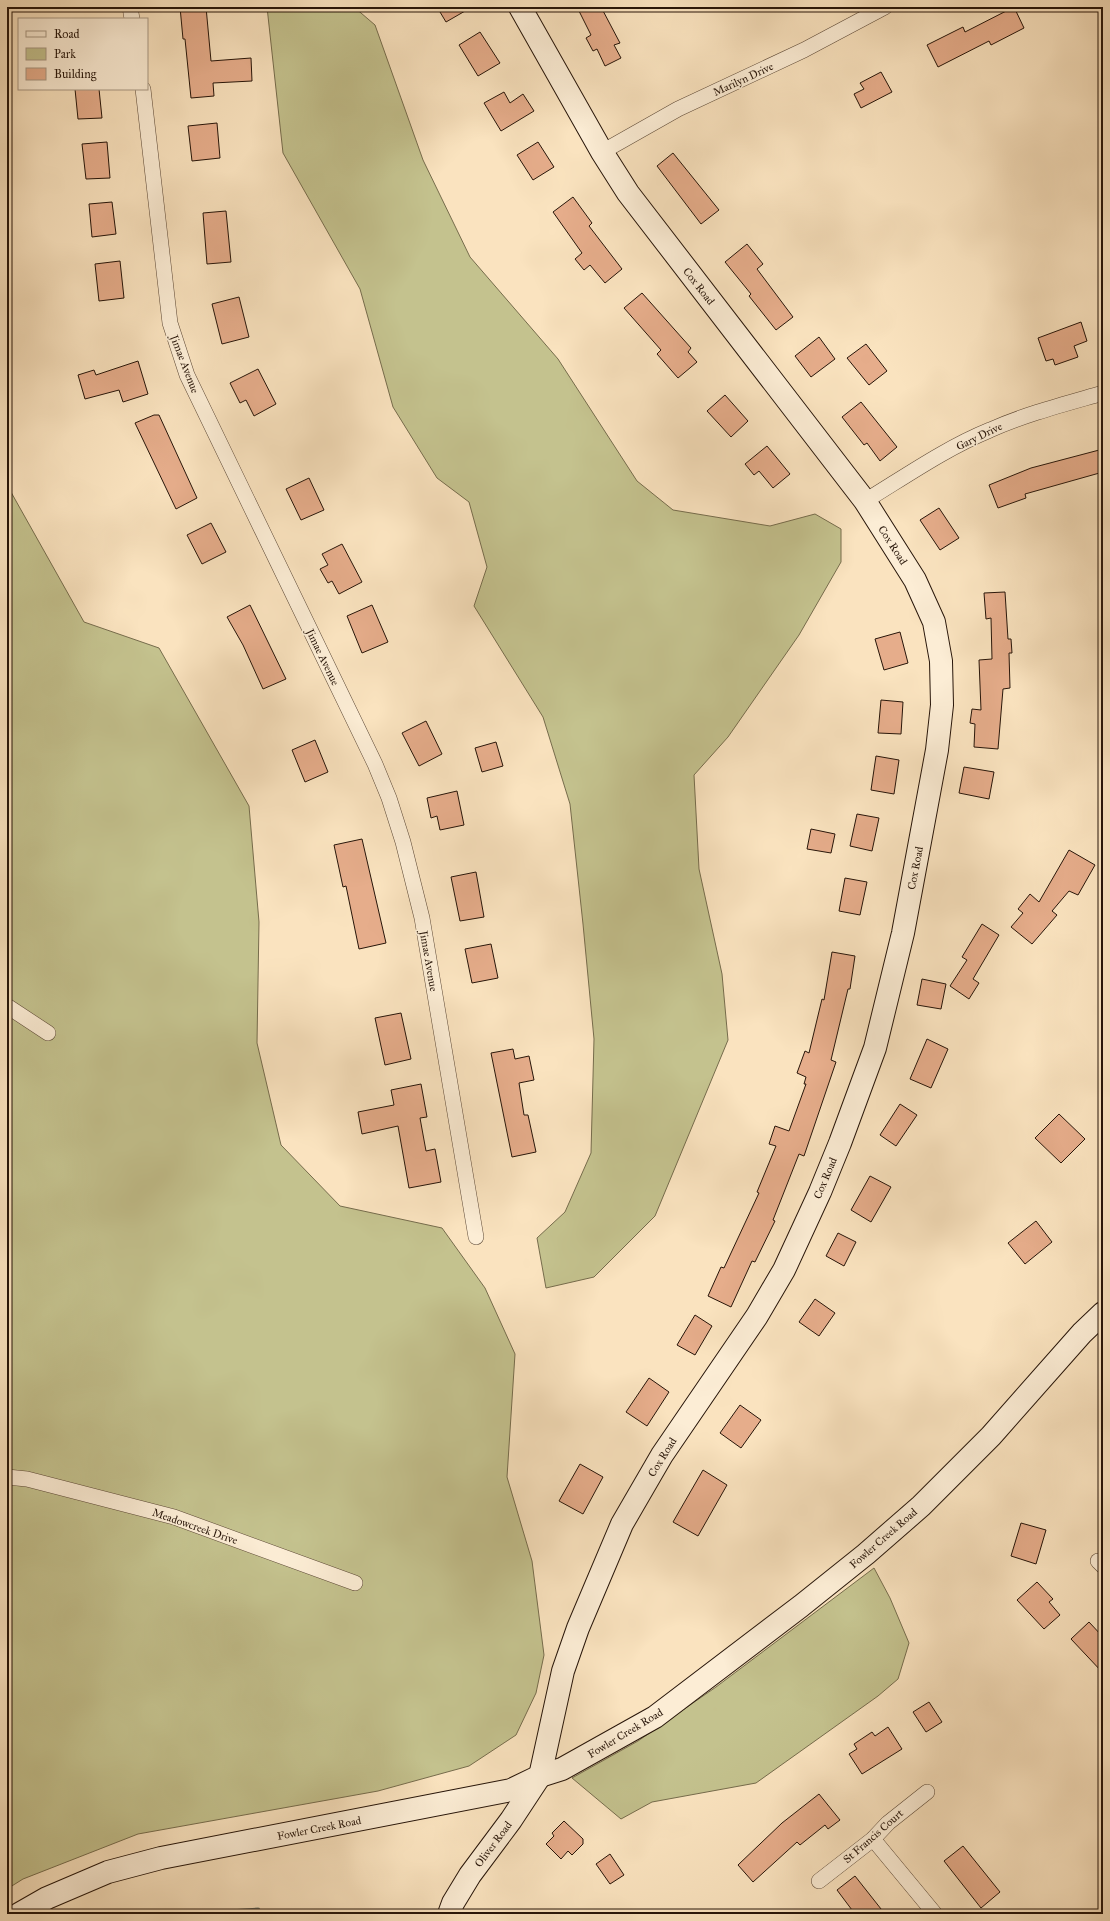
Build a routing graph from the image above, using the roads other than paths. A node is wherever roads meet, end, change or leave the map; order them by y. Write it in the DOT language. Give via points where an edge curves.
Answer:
graph roads {
  1 [pos="130,7"];
  2 [pos="520,7"];
  3 [pos="885,7"];
  4 [pos="132,18"];
  5 [pos="143,90"];
  6 [pos="602,152"];
  7 [pos="1103,393"];
  8 [pos="865,501"];
  9 [pos="7,1006"];
  10 [pos="48,1033"];
  11 [pos="476,1237"];
  12 [pos="1103,1314"];
  13 [pos="7,1477"];
  14 [pos="355,1583"];
  15 [pos="540,1776"];
  16 [pos="927,1792"];
  17 [pos="874,1839"];
  18 [pos="820,1881"];
  19 [pos="19,1914"];
  20 [pos="449,1914"];
  21 [pos="935,1914"];
  1 -- 4 [label="street"];
  2 -- 6 [label="street, Cox Road"];
  3 -- 6 [label="street, Marilyn Drive" via="804,50 678,109"];
  5 -- 11 [label="street, Jimae Avenue" via="170,323 187,375 375,764 403,842 422,918"];
  6 -- 8 [label="street, Cox Road" via="652,227"];
  7 -- 8 [label="street, Gary Drive" via="1029,414 988,430 938,456"];
  8 -- 15 [label="street, Cox Road" via="916,580 934,622 941,660 942,705 937,750 902,933 874,1048 840,1143 784,1270 757,1316 662,1455 622,1524 578,1628 563,1671"];
  9 -- 10 [label="street"];
  12 -- 15 [label="street, Fowler Creek Road" via="1082,1333 991,1436 921,1506 866,1554 655,1717 562,1769"];
  13 -- 14 [label="street, Meadowcreek Drive" via="27,1479 174,1517"];
  15 -- 19 [label="street, Fowler Creek Road" via="512,1790 161,1858 108,1872 47,1898"];
  15 -- 20 [label="street, Oliver Road" via="512,1820 470,1875"];
  16 -- 17 [label="street, St Francis Court" via="888,1823"];
  17 -- 18 [label="street, St Francis Court"];
  17 -- 21 [label="street"];
}
